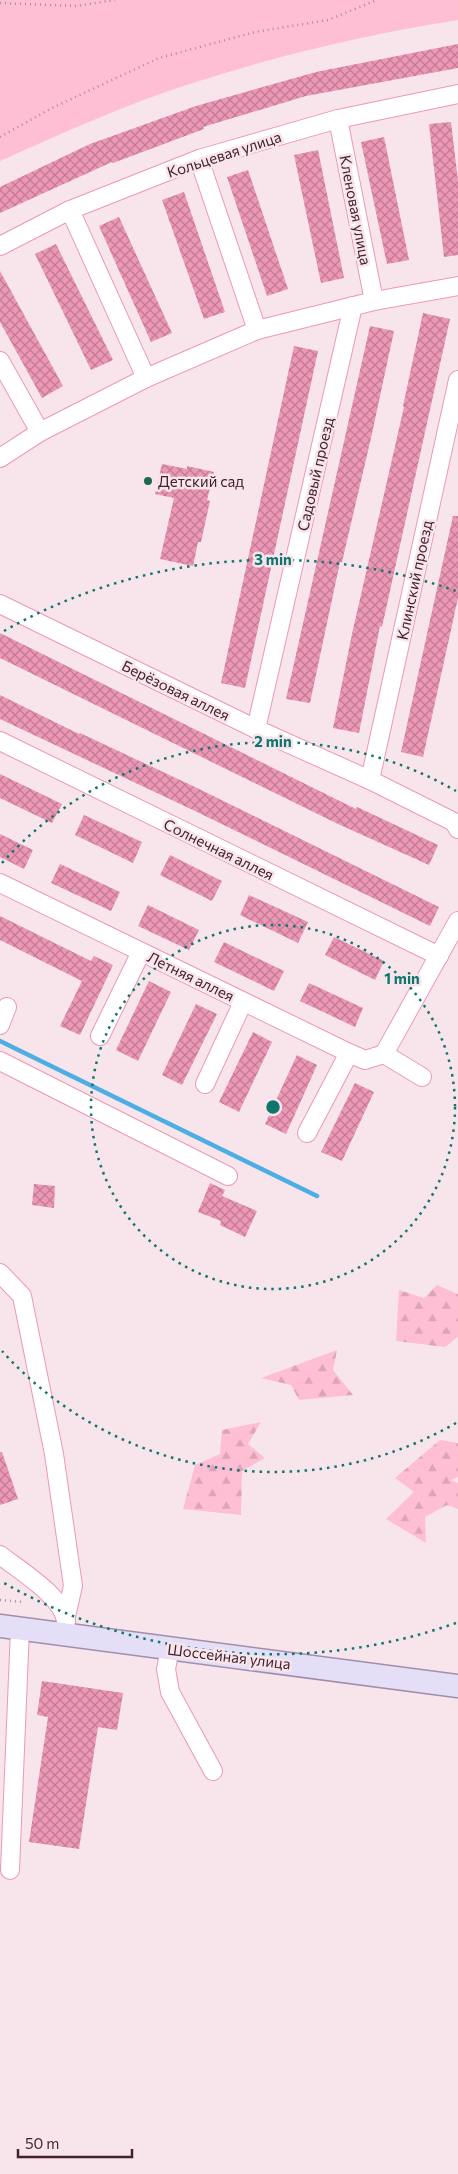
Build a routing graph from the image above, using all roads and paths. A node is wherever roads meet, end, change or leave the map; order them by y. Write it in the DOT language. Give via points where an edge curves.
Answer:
graph roads {
  1 [pos="115,0"];
  2 [pos="377,0"];
  3 [pos="0,3"];
  4 [pos="458,94"];
  5 [pos="338,118"];
  6 [pos="0,137"];
  7 [pos="199,159"];
  8 [pos="70,210"];
  9 [pos="0,246"];
  10 [pos="458,286"];
  11 [pos="374,301"];
  12 [pos="353,306"];
  13 [pos="257,330"];
  14 [pos="0,361"];
  15 [pos="146,378"];
  16 [pos="458,380"];
  17 [pos="40,432"];
  18 [pos="0,458"];
  19 [pos="0,604"];
  20 [pos="256,729"];
  21 [pos="0,741"];
  22 [pos="370,780"];
  23 [pos="458,829"];
  24 [pos="0,883"];
  25 [pos="458,920"];
  26 [pos="141,952"];
  27 [pos="439,956"];
  28 [pos="244,1002"];
  29 [pos="7,1008"];
  30 [pos="0,1025"];
  31 [pos="100,1036"];
  32 [pos="349,1053"];
  33 [pos="384,1054"];
  34 [pos="0,1061"];
  35 [pos="422,1077"];
  36 [pos="205,1084"];
  37 [pos="307,1134"];
  38 [pos="228,1176"];
  39 [pos="0,1273"];
  40 [pos="0,1556"];
  41 [pos="0,1600"];
  42 [pos="23,1602"];
  43 [pos="67,1625"];
  44 [pos="10,1628"];
  45 [pos="170,1648"];
  46 [pos="458,1686"];
  47 [pos="214,1771"];
  48 [pos="10,1870"];
  1 -- 3 [label="path" via="76,6"];
  2 -- 6 [label="path" via="328,20 255,32 159,58 52,108"];
  4 -- 5 [label="street, Кольцевая улица"];
  5 -- 7 [label="street, Кольцевая улица"];
  5 -- 11 [label="street, Кленовая улица"];
  7 -- 8 [label="street, Кольцевая улица"];
  7 -- 13 [label="street"];
  8 -- 9 [label="street, Кольцевая улица"];
  8 -- 15 [label="street"];
  10 -- 11 [label="street"];
  11 -- 12 [label="street"];
  12 -- 13 [label="street"];
  12 -- 20 [label="street, Садовый проезд"];
  13 -- 15 [label="street"];
  14 -- 17 [label="street"];
  15 -- 17 [label="street"];
  16 -- 22 [label="street, Клинский проезд"];
  17 -- 18 [label="street"];
  19 -- 20 [label="street, Берёзовая аллея"];
  20 -- 22 [label="street, Берёзовая аллея"];
  21 -- 27 [label="street, Солнечная аллея"];
  22 -- 23 [label="street, Берёзовая аллея" via="454,822"];
  24 -- 26 [label="street, Летняя аллея"];
  25 -- 27 [label="street"];
  26 -- 28 [label="street, Летняя аллея"];
  26 -- 31 [label="street"];
  27 -- 33 [label="street"];
  28 -- 32 [label="street, Летняя аллея"];
  28 -- 36 [label="street"];
  29 -- 30 [label="street"];
  32 -- 33 [label="street, Летняя аллея" via="365,1060"];
  32 -- 37 [label="street"];
  33 -- 35 [label="street"];
  34 -- 38 [label="street"];
  39 -- 43 [label="street" via="22,1296 54,1454 73,1586"];
  40 -- 43 [label="street" via="57,1602"];
  41 -- 42 [label="path"];
  43 -- 44 [label="main road, Шоссейная улица"];
  43 -- 45 [label="main road, Шоссейная улица"];
  44 -- 48 [label="street"];
  45 -- 46 [label="main road, Шоссейная улица"];
  45 -- 47 [label="street" via="166,1669 170,1692"];
}
